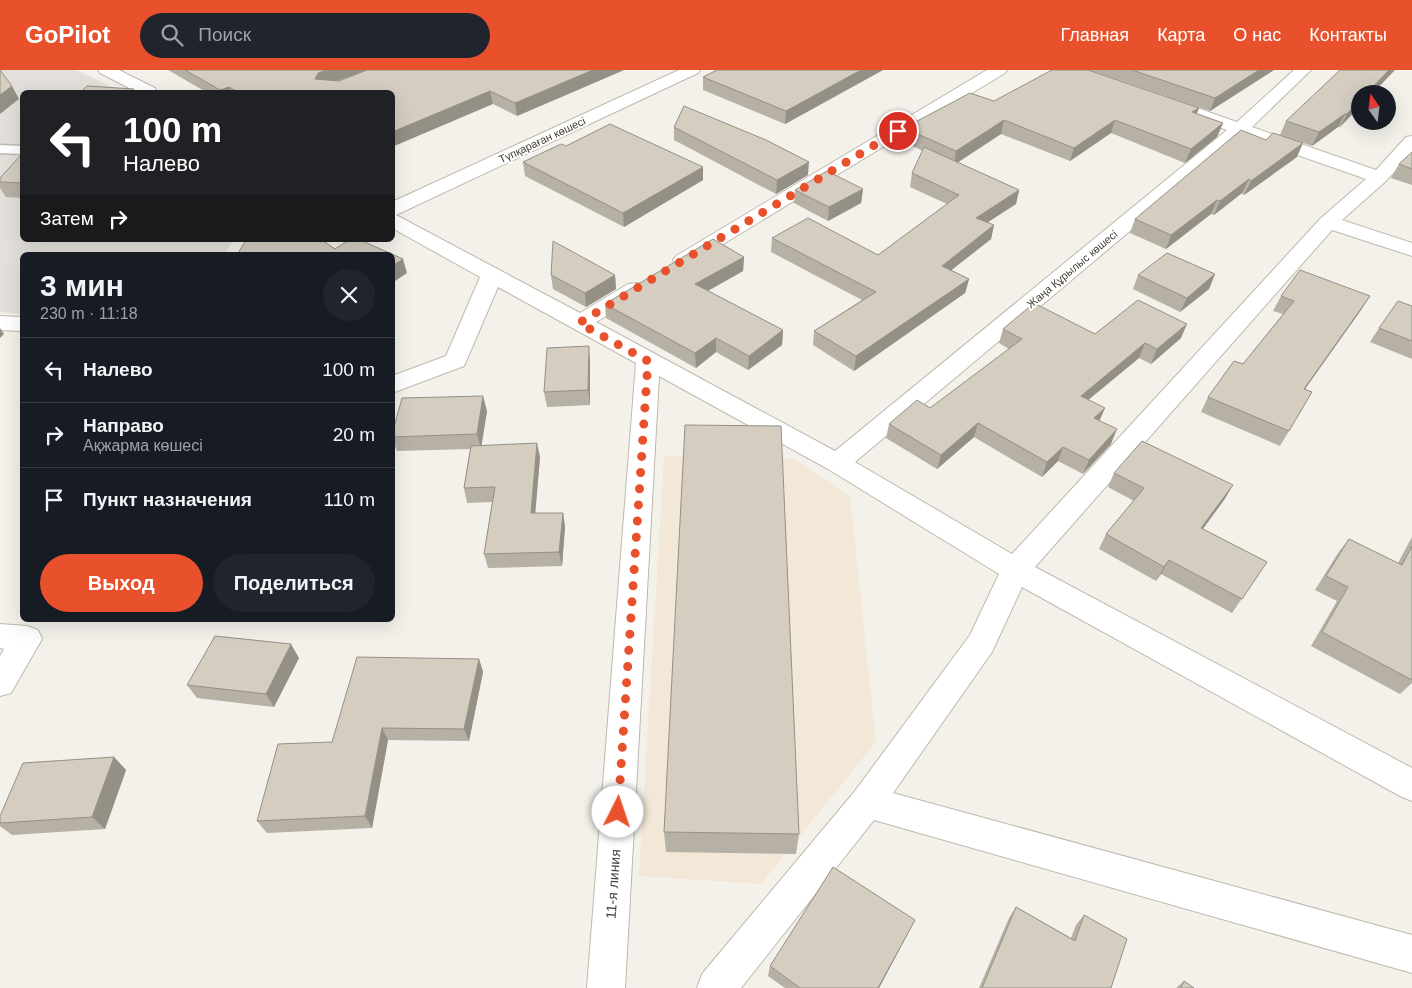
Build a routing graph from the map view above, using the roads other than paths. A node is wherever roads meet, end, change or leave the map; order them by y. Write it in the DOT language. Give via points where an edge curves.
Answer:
graph roads {
  1 [pos="106,70"];
  2 [pos="692,70"];
  3 [pos="999,70"];
  4 [pos="1303,70"];
  5 [pos="145,90"];
  6 [pos="1149,98"];
  7 [pos="1240,128"];
  8 [pos="1412,141"];
  9 [pos="0,149"];
  10 [pos="20,150"];
  11 [pos="1379,177"];
  12 [pos="395,209"];
  13 [pos="395,222"];
  14 [pos="1328,222"];
  15 [pos="1412,250"];
  16 [pos="672,267"];
  17 [pos="492,275"];
  18 [pos="655,277"];
  19 [pos="0,323"];
  20 [pos="579,323"];
  21 [pos="20,324"];
  22 [pos="648,361"];
  23 [pos="395,384"];
  24 [pos="837,463"];
  25 [pos="1014,570"];
  26 [pos="0,636"];
  27 [pos="0,683"];
  28 [pos="1412,785"];
  29 [pos="866,802"];
  30 [pos="1412,954"];
  31 [pos="606,988"];
  32 [pos="716,988"];
  1 -- 5 [label="street"];
  2 -- 12 [label="street, Түпқараған көшесі"];
  3 -- 16 [label="street"];
  4 -- 7 [label="street, Жаңа Құрылыс көшесі"];
  6 -- 7 [label="street"];
  7 -- 11 [label="street"];
  7 -- 24 [label="street, Жаңа Құрылыс көшесі"];
  8 -- 11 [label="street"];
  9 -- 10 [label="lane"];
  11 -- 14 [label="street"];
  13 -- 17 [label="street"];
  14 -- 15 [label="street"];
  14 -- 25 [label="street"];
  17 -- 20 [label="street"];
  17 -- 23 [label="street" via="456,361"];
  18 -- 20 [label="street"];
  19 -- 21 [label="street"];
  20 -- 22 [label="street"];
  22 -- 24 [label="street"];
  22 -- 31 [label="street, 11-я линия"];
  24 -- 25 [label="street"];
  25 -- 28 [label="street"];
  25 -- 29 [label="street" via="981,643"];
  26 -- 27 [label="street" via="27,639"];
  29 -- 30 [label="street"];
  29 -- 32 [label="street"];
}
